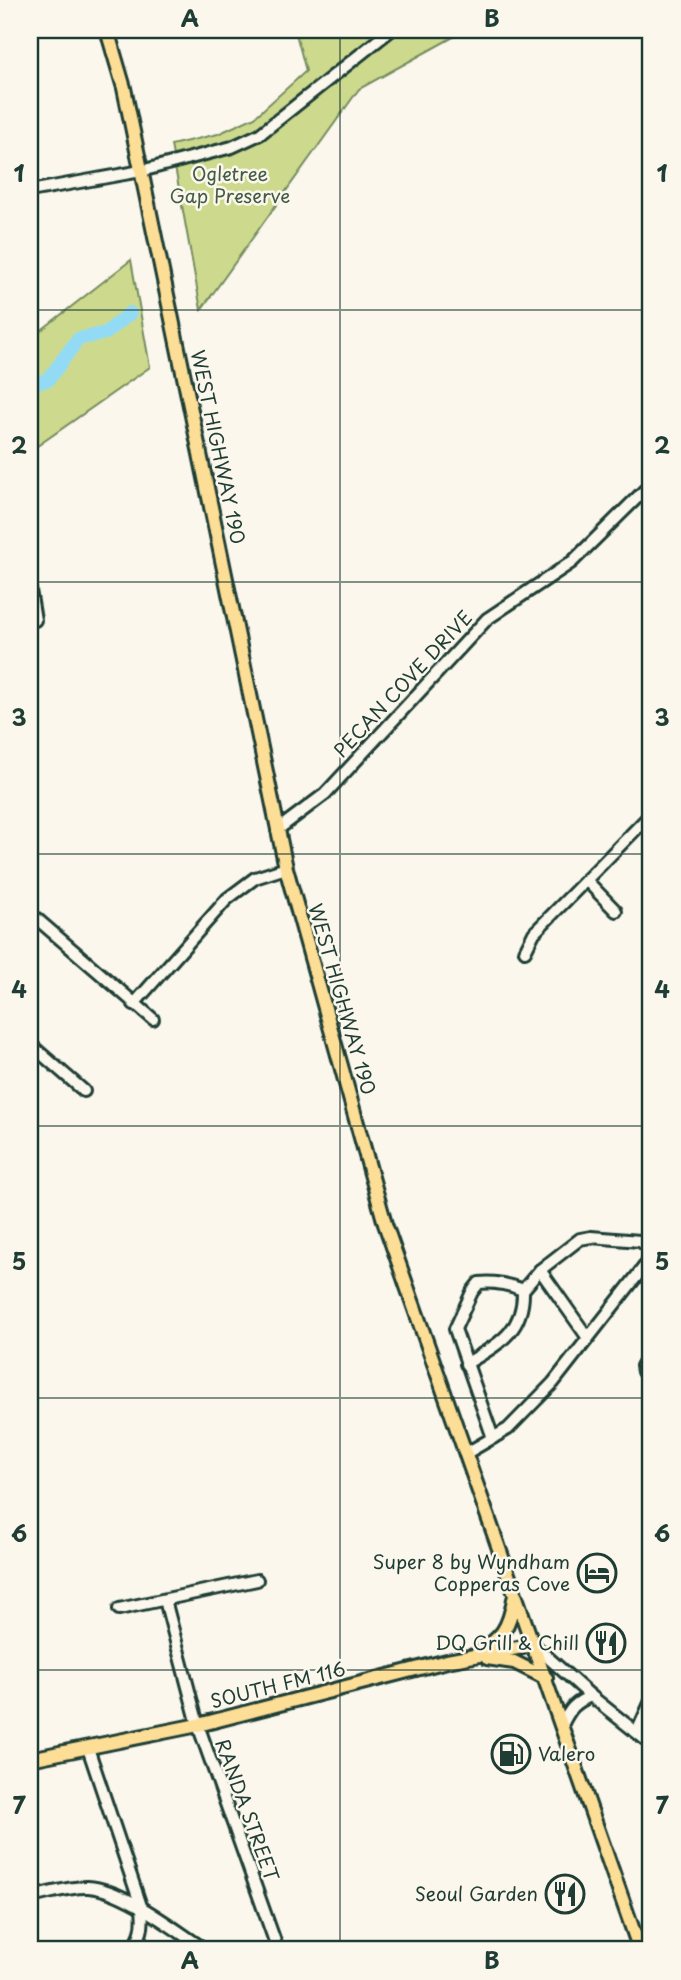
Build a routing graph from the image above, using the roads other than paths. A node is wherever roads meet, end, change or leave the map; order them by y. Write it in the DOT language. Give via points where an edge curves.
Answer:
graph roads {
  1 [pos="107,30"];
  2 [pos="391,30"];
  3 [pos="141,171"];
  4 [pos="30,191"];
  5 [pos="651,484"];
  6 [pos="30,590"];
  7 [pos="35,620"];
  8 [pos="651,814"];
  9 [pos="278,830"];
  10 [pos="286,869"];
  11 [pos="586,880"];
  12 [pos="616,911"];
  13 [pos="30,913"];
  14 [pos="524,951"];
  15 [pos="134,1004"];
  16 [pos="153,1019"];
  17 [pos="30,1044"];
  18 [pos="84,1091"];
  19 [pos="651,1249"];
  20 [pos="651,1258"];
  21 [pos="540,1270"];
  22 [pos="523,1290"];
  23 [pos="589,1338"];
  24 [pos="651,1351"];
  25 [pos="466,1364"];
  26 [pos="651,1377"];
  27 [pos="493,1438"];
  28 [pos="466,1454"];
  29 [pos="257,1580"];
  30 [pos="515,1596"];
  31 [pos="165,1600"];
  32 [pos="119,1609"];
  33 [pos="534,1645"];
  34 [pos="473,1656"];
  35 [pos="546,1678"];
  36 [pos="591,1696"];
  37 [pos="651,1701"];
  38 [pos="198,1725"];
  39 [pos="562,1725"];
  40 [pos="637,1732"];
  41 [pos="651,1744"];
  42 [pos="88,1748"];
  43 [pos="30,1759"];
  44 [pos="30,1897"];
  45 [pos="142,1909"];
  46 [pos="130,1950"];
  47 [pos="206,1950"];
  48 [pos="278,1950"];
  49 [pos="640,1950"];
  1 -- 3 [label="main road, WEST HIGHWAY 190"];
  2 -- 3 [label="street" via="260,134 232,147"];
  3 -- 4 [label="street"];
  3 -- 9 [label="main road, WEST HIGHWAY 190"];
  5 -- 9 [label="street, PECAN COVE DRIVE" via="572,562 487,620 325,794"];
  6 -- 7 [label="street"];
  8 -- 11 [label="street"];
  9 -- 10 [label="main road, WEST HIGHWAY 190"];
  10 -- 15 [label="street" via="255,878 227,899"];
  10 -- 28 [label="main road, WEST HIGHWAY 190" via="385,1224"];
  11 -- 12 [label="street"];
  11 -- 14 [label="street" via="534,933"];
  13 -- 15 [label="street"];
  15 -- 16 [label="street"];
  17 -- 18 [label="street"];
  19 -- 21 [label="street" via="640,1241 591,1237"];
  20 -- 23 [label="street"];
  21 -- 22 [label="street"];
  21 -- 23 [label="street"];
  22 -- 25 [label="street" via="524,1303 511,1331 502,1342"];
  22 -- 25 [label="street" via="490,1282 479,1283 472,1292 455,1329"];
  23 -- 27 [label="street" via="553,1383 508,1429"];
  24 -- 26 [label="street" via="642,1366"];
  25 -- 27 [label="street"];
  27 -- 28 [label="street"];
  28 -- 30 [label="main road, WEST HIGHWAY 190"];
  29 -- 31 [label="street"];
  30 -- 33 [label="main road, WEST HIGHWAY 190"];
  30 -- 34 [label="main road" via="504,1633"];
  31 -- 32 [label="street"];
  31 -- 38 [label="street, RANDA STREET"];
  33 -- 34 [label="main road, SOUTH FM 116"];
  33 -- 35 [label="main road, WEST HIGHWAY 190"];
  33 -- 36 [label="street"];
  34 -- 35 [label="main road" via="514,1662"];
  34 -- 38 [label="main road, SOUTH FM 116"];
  35 -- 39 [label="main road, WEST HIGHWAY 190"];
  36 -- 39 [label="street" via="570,1708"];
  36 -- 40 [label="street"];
  37 -- 40 [label="street"];
  38 -- 42 [label="main road, SOUTH FM 116"];
  38 -- 48 [label="street, RANDA STREET"];
  39 -- 49 [label="main road, WEST HIGHWAY 190"];
  40 -- 41 [label="street"];
  42 -- 43 [label="main road, SOUTH FM 116"];
  42 -- 45 [label="street"];
  44 -- 45 [label="street" via="87,1886 123,1896"];
  45 -- 46 [label="street" via="144,1924"];
  45 -- 47 [label="street"];
}
